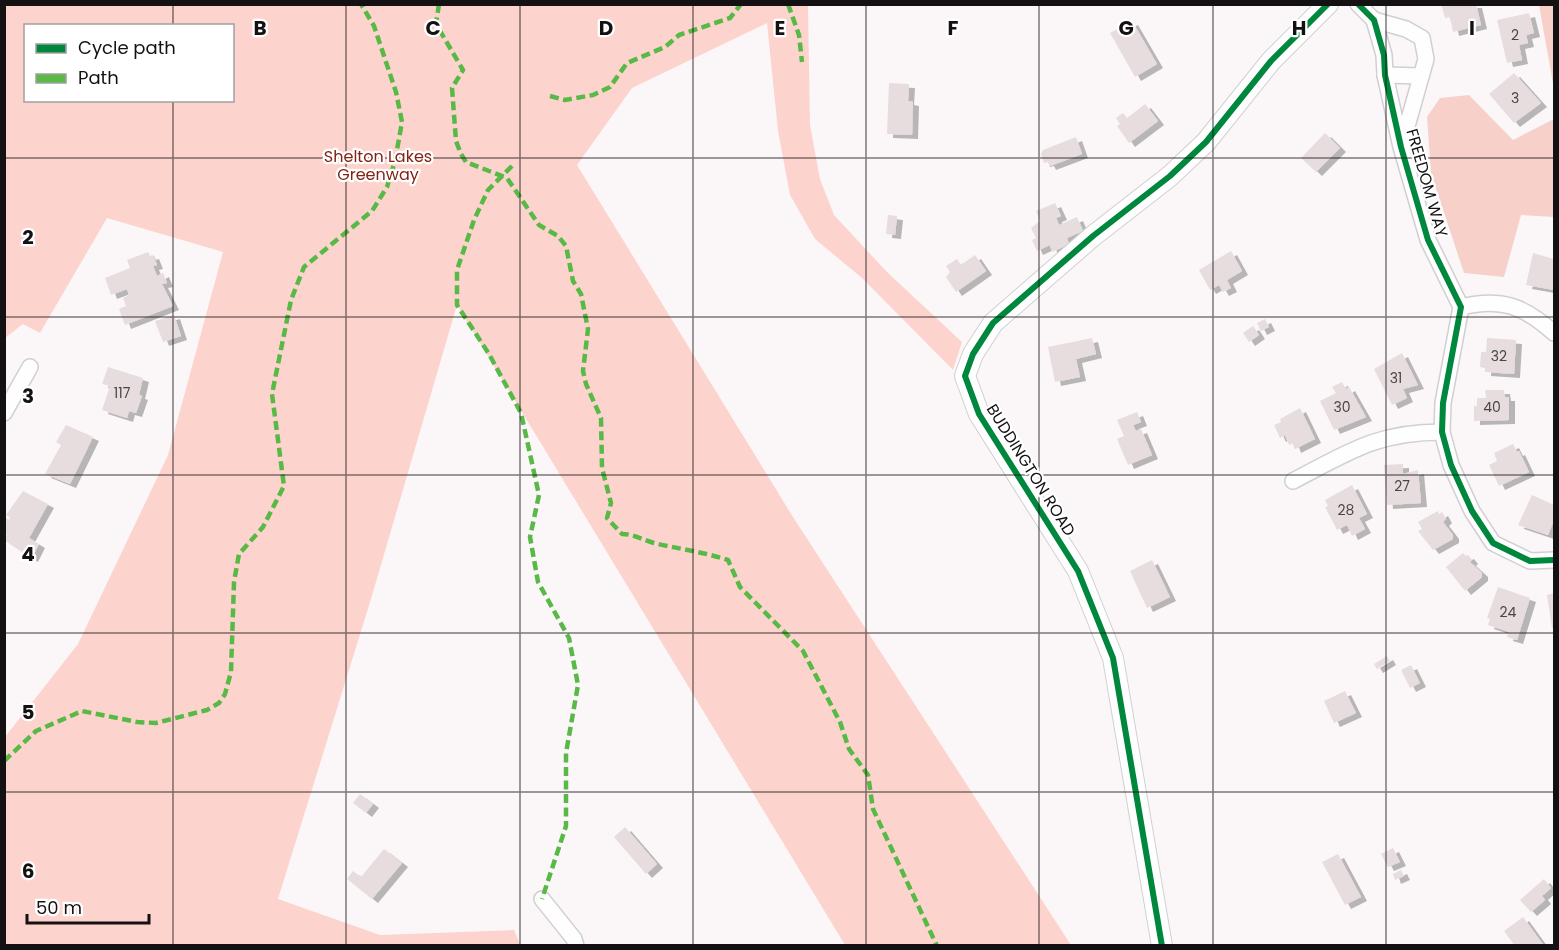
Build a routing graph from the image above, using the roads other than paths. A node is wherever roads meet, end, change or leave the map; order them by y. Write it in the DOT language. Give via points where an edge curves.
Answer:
graph roads {
  1 [pos="1328,4"];
  2 [pos="1358,4"];
  3 [pos="1374,20"];
  4 [pos="1385,75"];
  5 [pos="1421,76"];
  6 [pos="1401,147"];
  7 [pos="1461,307"];
  8 [pos="1554,333"];
  9 [pos="30,367"];
  10 [pos="4,413"];
  11 [pos="1442,432"];
  12 [pos="1293,482"];
  13 [pos="1554,560"];
  14 [pos="542,899"];
  15 [pos="576,945"];
  16 [pos="1162,945"];
  1 -- 16 [label="street, BUDDINGTON ROAD" via="1271,61 1206,142 993,323 965,376 979,414 1078,571 1113,658"];
  2 -- 3 [label="street, FREEDOM WAY"];
  3 -- 4 [label="street, FREEDOM WAY"];
  3 -- 5 [label="street, FREEDOM WAY" via="1422,38 1426,59"];
  4 -- 5 [label="street"];
  4 -- 6 [label="street, FREEDOM WAY"];
  5 -- 6 [label="street, FREEDOM WAY"];
  6 -- 7 [label="street, FREEDOM WAY" via="1428,240"];
  7 -- 8 [label="street" via="1481,302 1509,304 1538,319"];
  7 -- 11 [label="street" via="1443,402"];
  9 -- 10 [label="street"];
  11 -- 12 [label="street" via="1383,437"];
  11 -- 13 [label="street" via="1451,465 1472,511 1493,543 1530,561"];
  14 -- 15 [label="street"];
}
